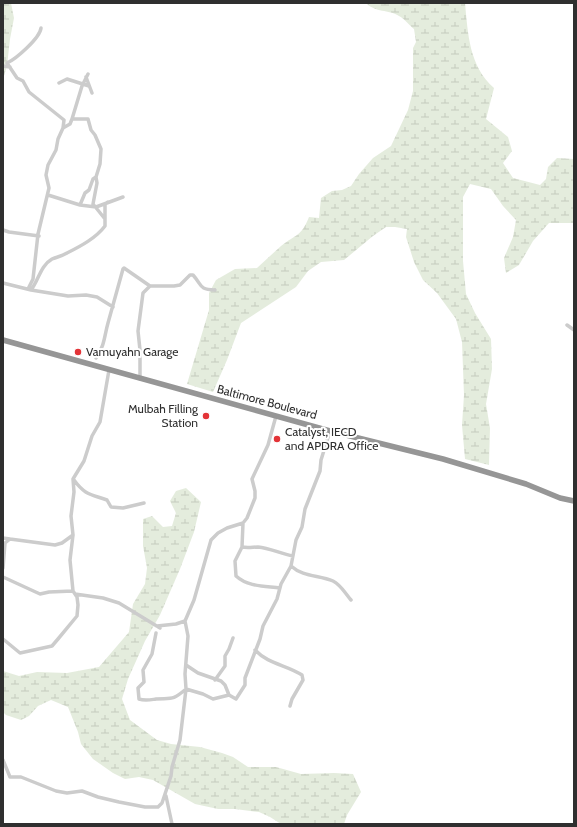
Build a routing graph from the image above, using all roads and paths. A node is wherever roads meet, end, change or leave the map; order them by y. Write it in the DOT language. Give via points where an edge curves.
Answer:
graph roads {
  1 [pos="41,28"];
  2 [pos="3,66"];
  3 [pos="10,66"];
  4 [pos="59,83"];
  5 [pos="83,84"];
  6 [pos="89,86"];
  7 [pos="92,93"];
  8 [pos="72,119"];
  9 [pos="63,128"];
  10 [pos="96,177"];
  11 [pos="48,195"];
  12 [pos="123,198"];
  13 [pos="108,202"];
  14 [pos="80,205"];
  15 [pos="96,207"];
  16 [pos="105,219"];
  17 [pos="3,230"];
  18 [pos="39,236"];
  19 [pos="3,283"];
  20 [pos="150,286"];
  21 [pos="29,289"];
  22 [pos="215,290"];
  23 [pos="113,307"];
  24 [pos="567,325"];
  25 [pos="574,330"];
  26 [pos="3,340"];
  27 [pos="96,358"];
  28 [pos="110,370"];
  29 [pos="140,379"];
  30 [pos="276,416"];
  31 [pos="330,431"];
  32 [pos="73,479"];
  33 [pos="574,501"];
  34 [pos="144,503"];
  35 [pos="243,523"];
  36 [pos="73,535"];
  37 [pos="3,538"];
  38 [pos="10,539"];
  39 [pos="242,547"];
  40 [pos="293,556"];
  41 [pos="291,566"];
  42 [pos="3,568"];
  43 [pos="3,577"];
  44 [pos="280,588"];
  45 [pos="74,592"];
  46 [pos="351,600"];
  47 [pos="185,621"];
  48 [pos="156,626"];
  49 [pos="160,628"];
  50 [pos="156,633"];
  51 [pos="232,638"];
  52 [pos="3,639"];
  53 [pos="256,650"];
  54 [pos="186,665"];
  55 [pos="215,680"];
  56 [pos="186,689"];
  57 [pos="229,695"];
  58 [pos="290,706"];
  59 [pos="3,760"];
  60 [pos="165,794"];
  61 [pos="172,824"];
  1 -- 3 [label="street" via="34,41 14,60 7,63"];
  2 -- 3 [label="street"];
  3 -- 9 [label="street" via="29,92 64,120"];
  4 -- 5 [label="street" via="67,79"];
  5 -- 6 [label="street"];
  5 -- 6 [label="street" via="87,75"];
  5 -- 8 [label="street"];
  6 -- 7 [label="street"];
  8 -- 9 [label="street" via="70,124"];
  8 -- 10 [label="street" via="88,119 95,135 101,150"];
  9 -- 11 [label="street" via="48,165"];
  10 -- 14 [label="street"];
  10 -- 15 [label="street" via="93,204"];
  11 -- 14 [label="street"];
  11 -- 18 [label="street"];
  12 -- 13 [label="street"];
  13 -- 15 [label="street"];
  13 -- 16 [label="street" via="104,204"];
  14 -- 15 [label="street"];
  15 -- 16 [label="street"];
  16 -- 21 [label="street" via="105,226 98,235 52,260 41,270"];
  17 -- 18 [label="street"];
  18 -- 21 [label="street" via="33,279"];
  19 -- 21 [label="street"];
  20 -- 22 [label="street" via="180,285 192,275 201,287"];
  20 -- 23 [label="street" via="123,268"];
  20 -- 29 [label="street" via="143,293 138,326"];
  21 -- 23 [label="street" via="68,296 97,297"];
  23 -- 27 [label="street" via="105,340"];
  24 -- 25 [label="street"];
  26 -- 28 [label="highway, Baltimore Boulevard"];
  28 -- 29 [label="highway, Baltimore Boulevard"];
  28 -- 32 [label="street" via="100,422 92,436 84,461"];
  29 -- 30 [label="highway, Baltimore Boulevard"];
  30 -- 31 [label="highway, Baltimore Boulevard"];
  30 -- 35 [label="street" via="268,444 252,479 254,498"];
  31 -- 33 [label="highway, Baltimore Boulevard" via="444,459"];
  31 -- 40 [label="street" via="320,472 305,509"];
  32 -- 34 [label="street" via="89,495 107,500 111,507 123,508"];
  32 -- 36 [label="street"];
  35 -- 39 [label="street"];
  35 -- 47 [label="street" via="227,528 211,540 194,600"];
  36 -- 38 [label="street" via="55,545"];
  36 -- 45 [label="street" via="70,560"];
  37 -- 38 [label="street"];
  38 -- 42 [label="street" via="5,543"];
  39 -- 40 [label="street" via="258,547"];
  39 -- 44 [label="street" via="235,561 236,576 251,584"];
  40 -- 41 [label="street"];
  41 -- 44 [label="street"];
  41 -- 46 [label="street" via="297,571 333,581 341,586"];
  43 -- 45 [label="street" via="40,594"];
  44 -- 53 [label="street" via="263,626"];
  45 -- 48 [label="street" via="119,603"];
  45 -- 52 [label="street" via="78,605 77,616 52,646 20,653"];
  47 -- 48 [label="street"];
  47 -- 54 [label="street" via="188,636"];
  48 -- 49 [label="street"];
  50 -- 56 [label="street" via="152,654 143,670 144,682 138,688 139,699 169,700"];
  51 -- 55 [label="street" via="225,656 225,666"];
  53 -- 57 [label="street" via="245,678 245,685 236,698"];
  53 -- 58 [label="street" via="265,659 302,675 303,680"];
  54 -- 55 [label="street"];
  54 -- 56 [label="street"];
  55 -- 57 [label="street" via="225,685"];
  56 -- 57 [label="street" via="213,699"];
  56 -- 60 [label="street" via="180,740"];
  59 -- 60 [label="street" via="10,777 21,777 56,792 82,791 145,807 158,807"];
  60 -- 61 [label="street"];
}
